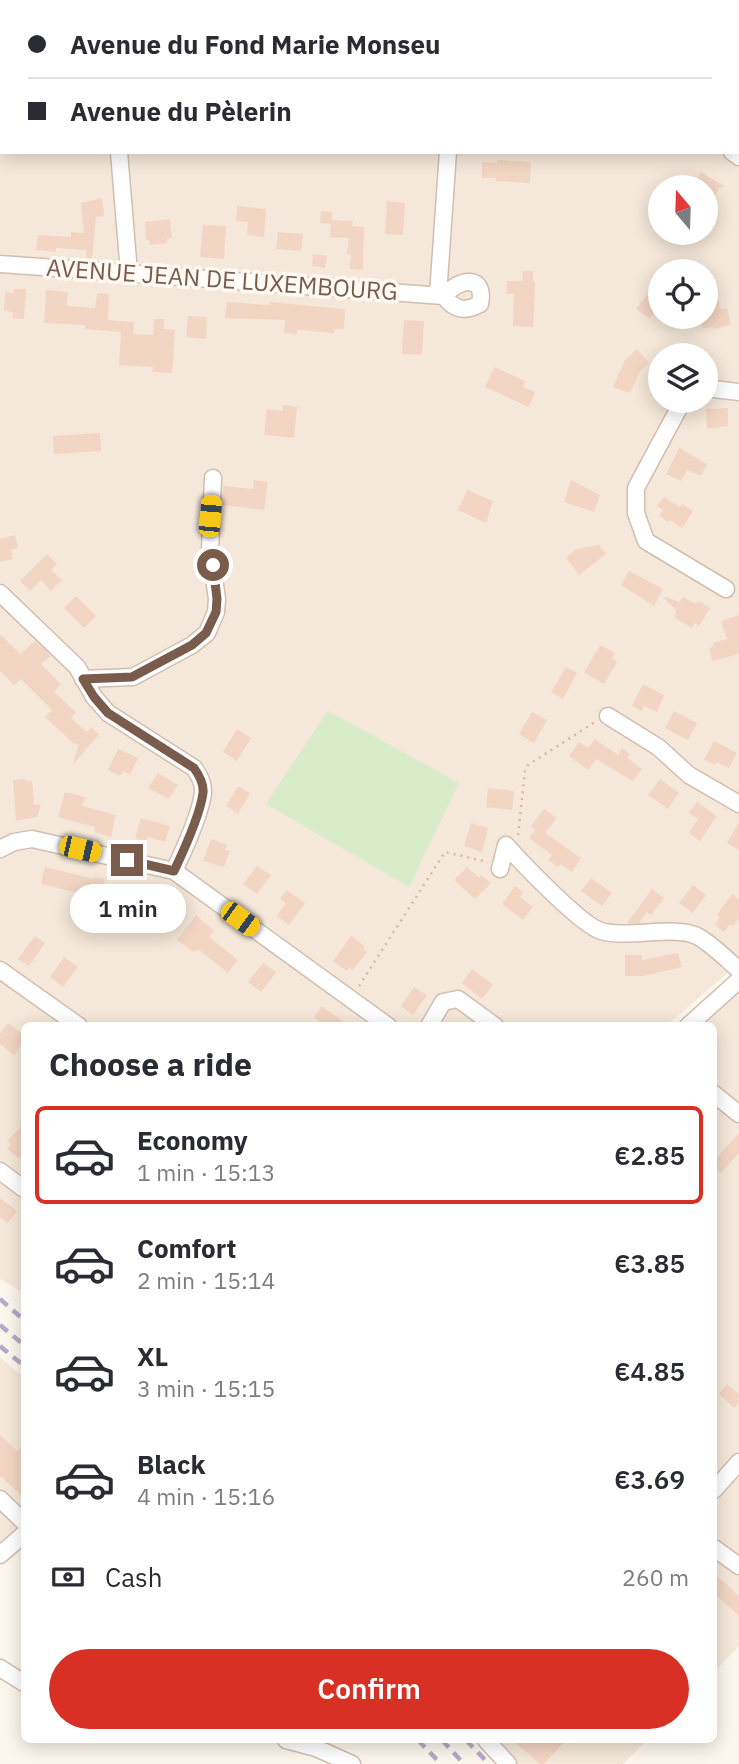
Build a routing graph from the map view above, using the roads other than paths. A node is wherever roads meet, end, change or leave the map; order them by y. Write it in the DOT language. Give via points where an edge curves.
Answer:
graph roads {
  1 [pos="119,154"];
  2 [pos="448,154"];
  3 [pos="0,264"];
  4 [pos="130,273"];
  5 [pos="718,390"];
  6 [pos="739,392"];
  7 [pos="676,413"];
  8 [pos="213,478"];
  9 [pos="726,589"];
  10 [pos="0,593"];
  11 [pos="83,679"];
  12 [pos="608,716"];
  13 [pos="739,804"];
  14 [pos="0,849"];
  15 [pos="500,869"];
  16 [pos="174,871"];
  17 [pos="0,970"];
  18 [pos="739,970"];
  19 [pos="739,980"];
  20 [pos="73,1022"];
  21 [pos="383,1022"];
  22 [pos="431,1022"];
  23 [pos="490,1022"];
  24 [pos="692,1022"];
  25 [pos="717,1096"];
  26 [pos="739,1114"];
  27 [pos="0,1171"];
  28 [pos="21,1187"];
  29 [pos="739,1462"];
  30 [pos="717,1487"];
  31 [pos="0,1500"];
  32 [pos="21,1519"];
  33 [pos="21,1537"];
  34 [pos="717,1550"];
  35 [pos="0,1555"];
  36 [pos="739,1566"];
  37 [pos="0,1668"];
  38 [pos="21,1682"];
  39 [pos="297,1743"];
  40 [pos="488,1743"];
  41 [pos="352,1764"];
  42 [pos="508,1764"];
  1 -- 4 [label="street"];
  2 -- 4 [label="street, AVENUE JEAN DE LUXEMBOURG" via="441,296"];
  3 -- 4 [label="street, AVENUE JEAN DE LUXEMBOURG"];
  5 -- 6 [label="street"];
  7 -- 9 [label="street" via="636,488 636,513 646,541"];
  8 -- 11 [label="street" via="210,550 217,599 206,633 132,677"];
  10 -- 11 [label="street"];
  11 -- 16 [label="street" via="108,713 194,768 201,780 203,792"];
  12 -- 13 [label="street" via="658,747 689,775"];
  14 -- 16 [label="street" via="32,839"];
  15 -- 18 [label="street" via="506,845 598,930 688,933"];
  16 -- 21 [label="street"];
  17 -- 20 [label="street"];
  19 -- 24 [label="street"];
  22 -- 23 [label="street" via="443,1002 458,999"];
  25 -- 26 [label="street"];
  27 -- 28 [label="street"];
  29 -- 30 [label="street"];
  31 -- 32 [label="street"];
  33 -- 35 [label="street"];
  34 -- 36 [label="street"];
  37 -- 38 [label="street"];
  39 -- 41 [label="street"];
  40 -- 42 [label="street"];
}
